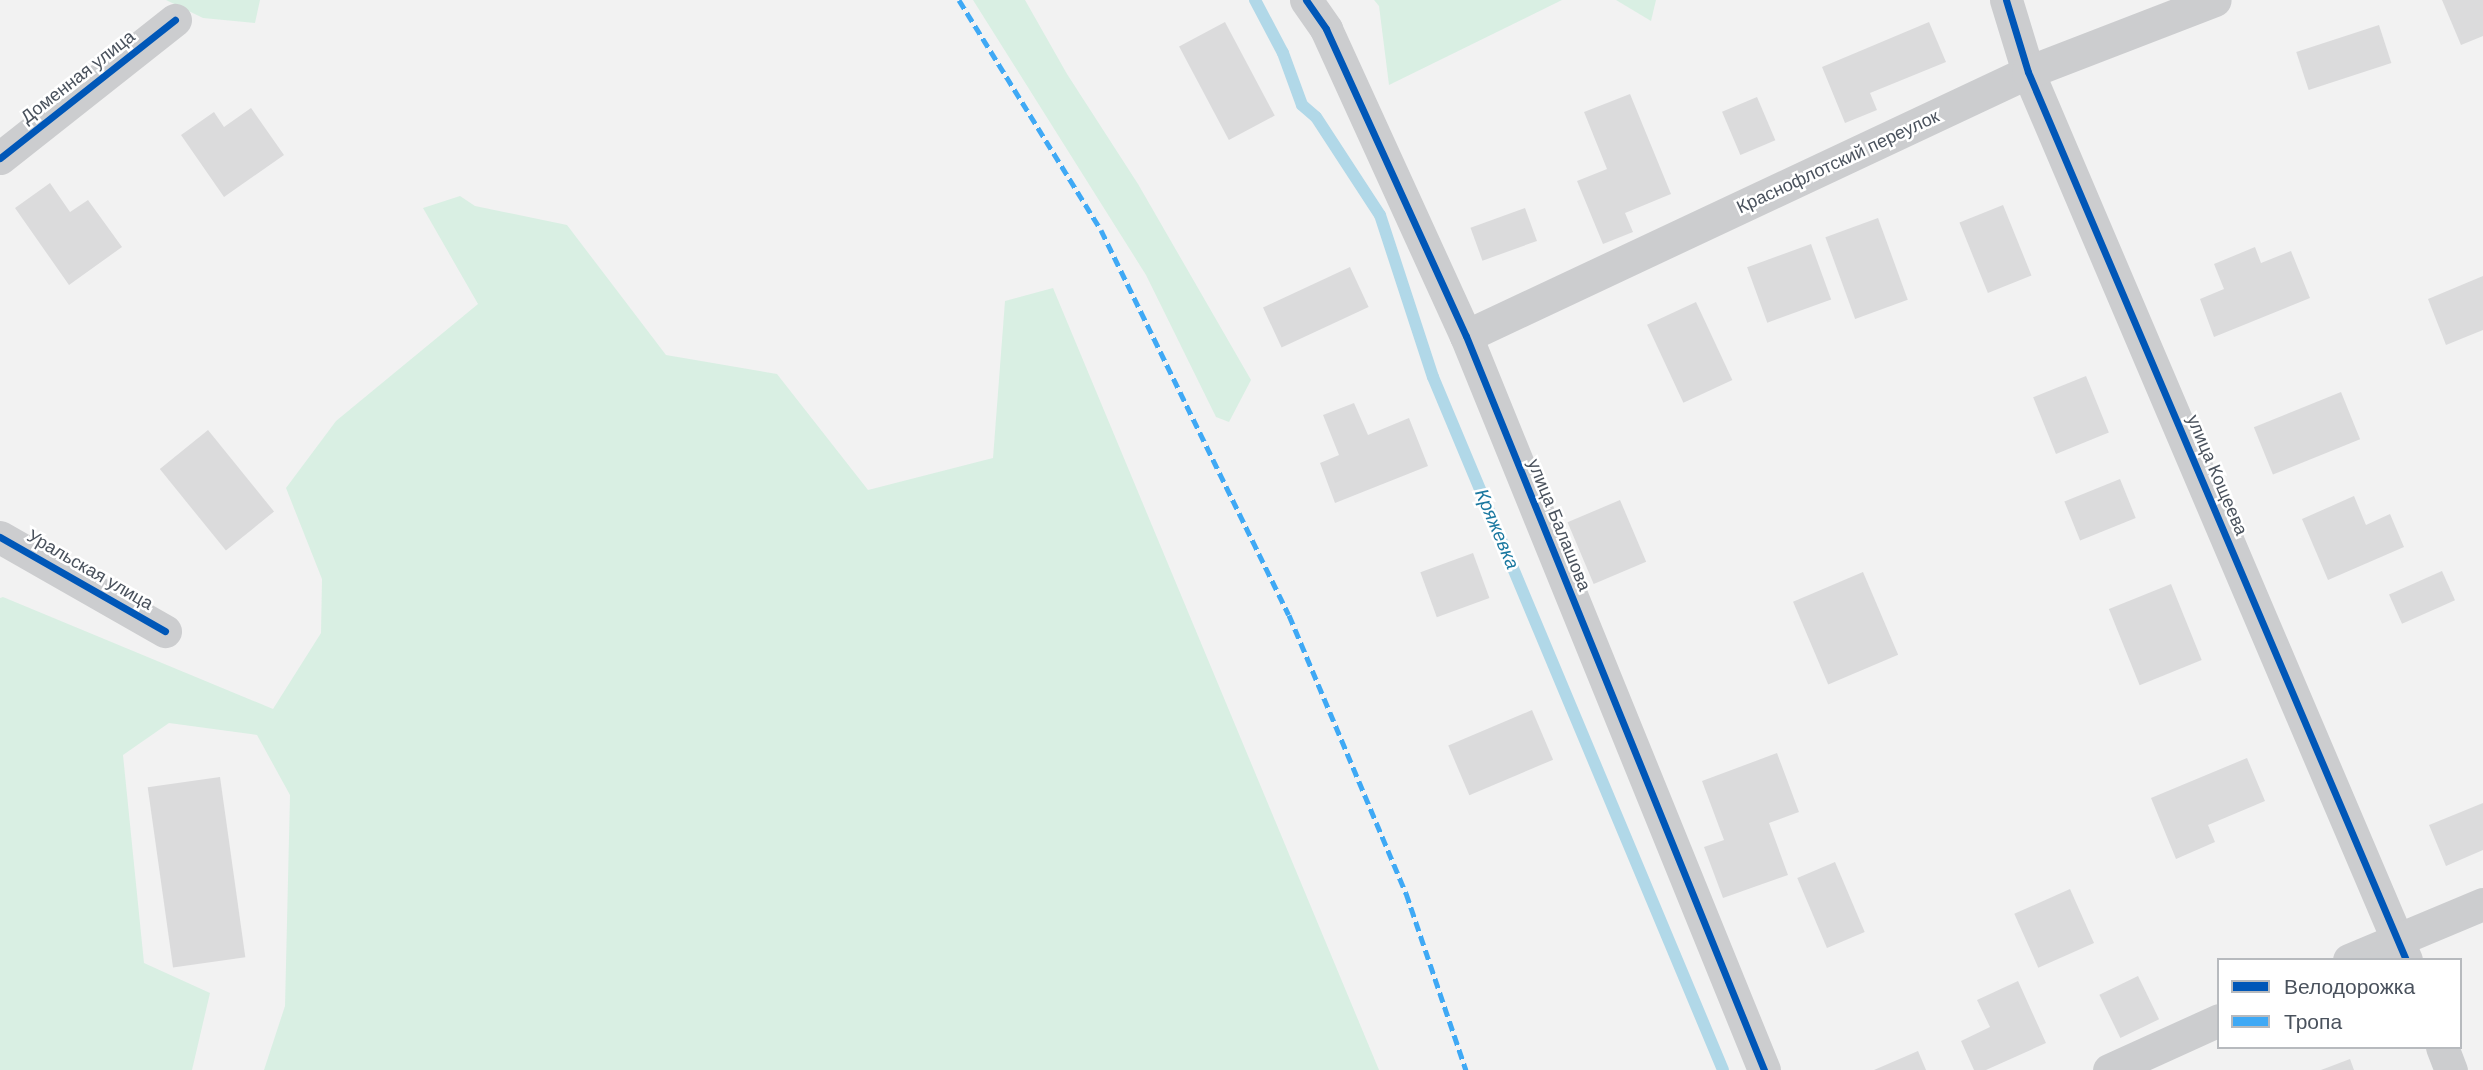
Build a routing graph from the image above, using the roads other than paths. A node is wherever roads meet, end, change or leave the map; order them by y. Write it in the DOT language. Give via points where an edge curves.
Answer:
graph roads {
  1 [pos="1306,0"];
  2 [pos="2006,0"];
  3 [pos="2215,0"];
  4 [pos="175,20"];
  5 [pos="2028,72"];
  6 [pos="0,158"];
  7 [pos="1466,336"];
  8 [pos="0,537"];
  9 [pos="165,631"];
  10 [pos="2483,904"];
  11 [pos="2402,949"];
  12 [pos="2359,958"];
  13 [pos="2217,1021"];
  14 [pos="2443,1049"];
  15 [pos="1764,1070"];
  16 [pos="2109,1070"];
  17 [pos="2451,1070"];
  1 -- 7 [label="street, улица Балашова" via="1326,29"];
  2 -- 5 [label="street, улица Кощеева"];
  3 -- 5 [label="street, Краснофлотский переулок"];
  4 -- 6 [label="street, Доменная улица"];
  5 -- 7 [label="street, Краснофлотский переулок"];
  5 -- 11 [label="street, улица Кощеева"];
  7 -- 15 [label="street, улица Балашова"];
  8 -- 9 [label="street, Уральская улица"];
  10 -- 11 [label="street"];
  11 -- 12 [label="street"];
  13 -- 16 [label="street"];
  14 -- 17 [label="street"];
}
